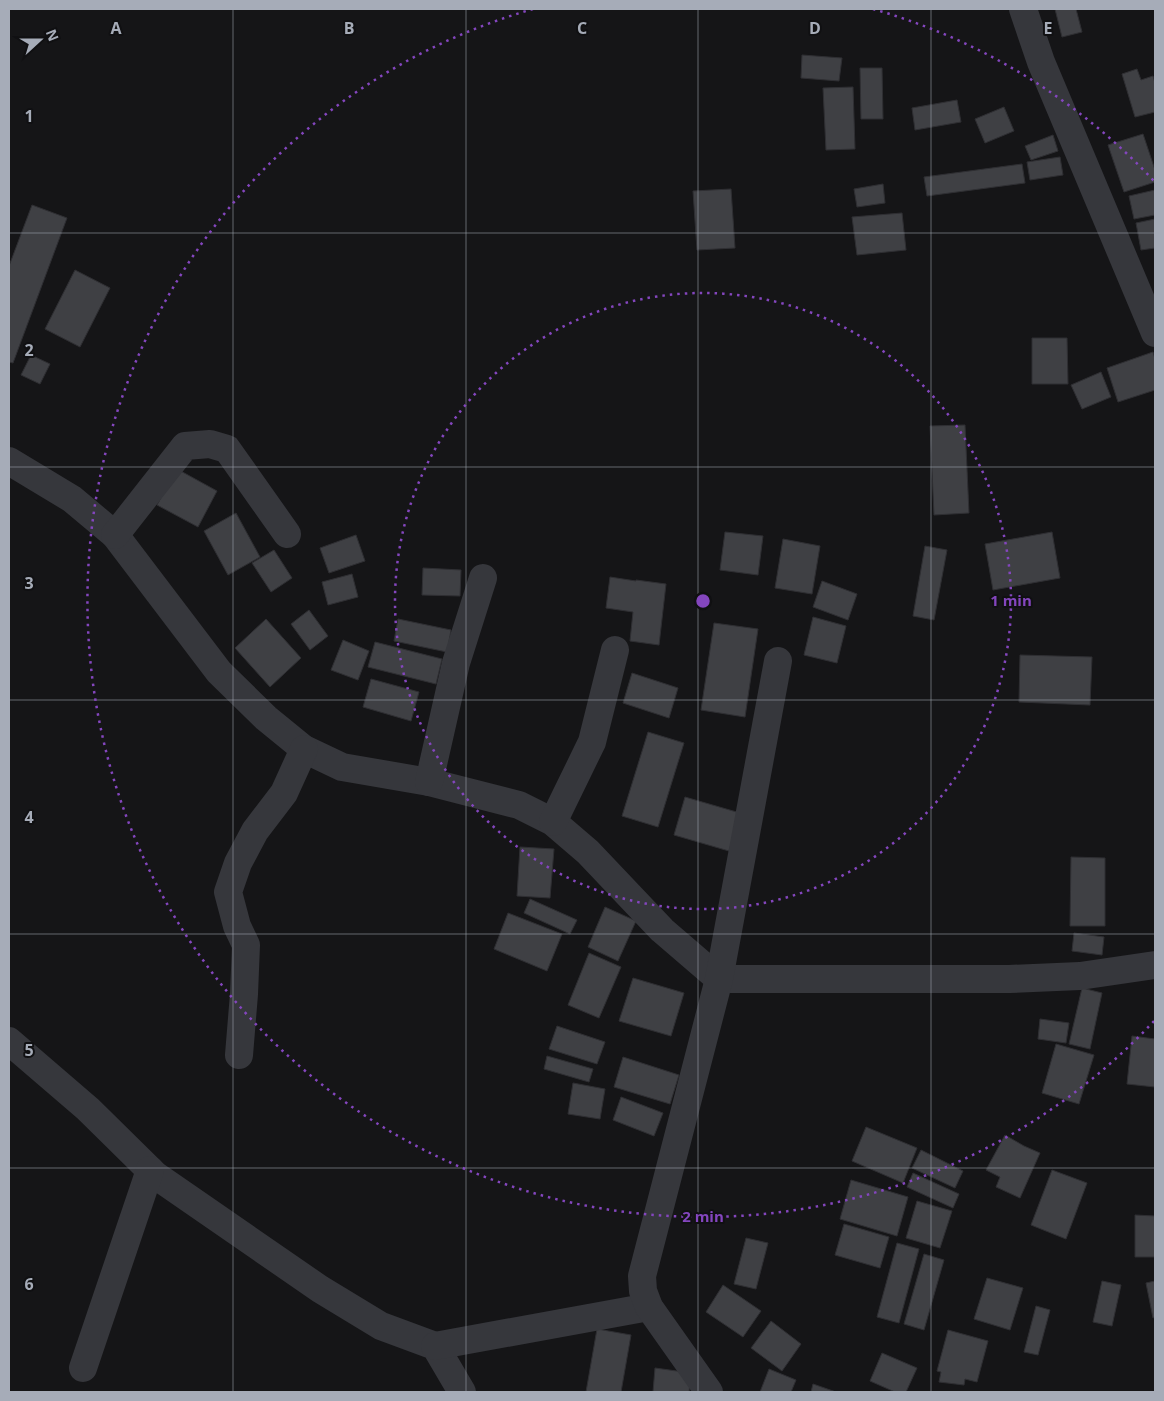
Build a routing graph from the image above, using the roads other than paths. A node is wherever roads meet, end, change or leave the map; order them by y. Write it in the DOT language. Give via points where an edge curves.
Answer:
graph roads {
  1 [pos="1023,9"];
  2 [pos="1155,333"];
  3 [pos="9,461"];
  4 [pos="287,534"];
  5 [pos="115,535"];
  6 [pos="483,578"];
  7 [pos="615,650"];
  8 [pos="778,661"];
  9 [pos="304,749"];
  10 [pos="430,782"];
  11 [pos="553,822"];
  12 [pos="1155,965"];
  13 [pos="719,979"];
  14 [pos="9,1041"];
  15 [pos="239,1055"];
  16 [pos="150,1170"];
  17 [pos="649,1307"];
  18 [pos="434,1346"];
  19 [pos="83,1368"];
  20 [pos="462,1392"];
  21 [pos="709,1392"];
  1 -- 2 [label="street" via="1041,62"];
  3 -- 5 [label="street" via="72,499"];
  4 -- 5 [label="street" via="227,449 210,444 185,446"];
  5 -- 9 [label="street" via="219,672 266,718"];
  6 -- 10 [label="street" via="456,662"];
  7 -- 11 [label="street" via="592,742"];
  8 -- 13 [label="street"];
  9 -- 10 [label="street" via="342,767"];
  9 -- 15 [label="street" via="284,793 255,831 238,863 228,892 246,945"];
  10 -- 11 [label="street" via="519,804"];
  11 -- 13 [label="street" via="588,852 662,930"];
  12 -- 13 [label="street" via="1080,976 1018,978"];
  13 -- 17 [label="street" via="642,1276"];
  14 -- 16 [label="street" via="88,1109"];
  16 -- 18 [label="street" via="320,1289 381,1326"];
  16 -- 19 [label="street"];
  17 -- 18 [label="street"];
  17 -- 21 [label="street"];
  18 -- 20 [label="street"];
}
